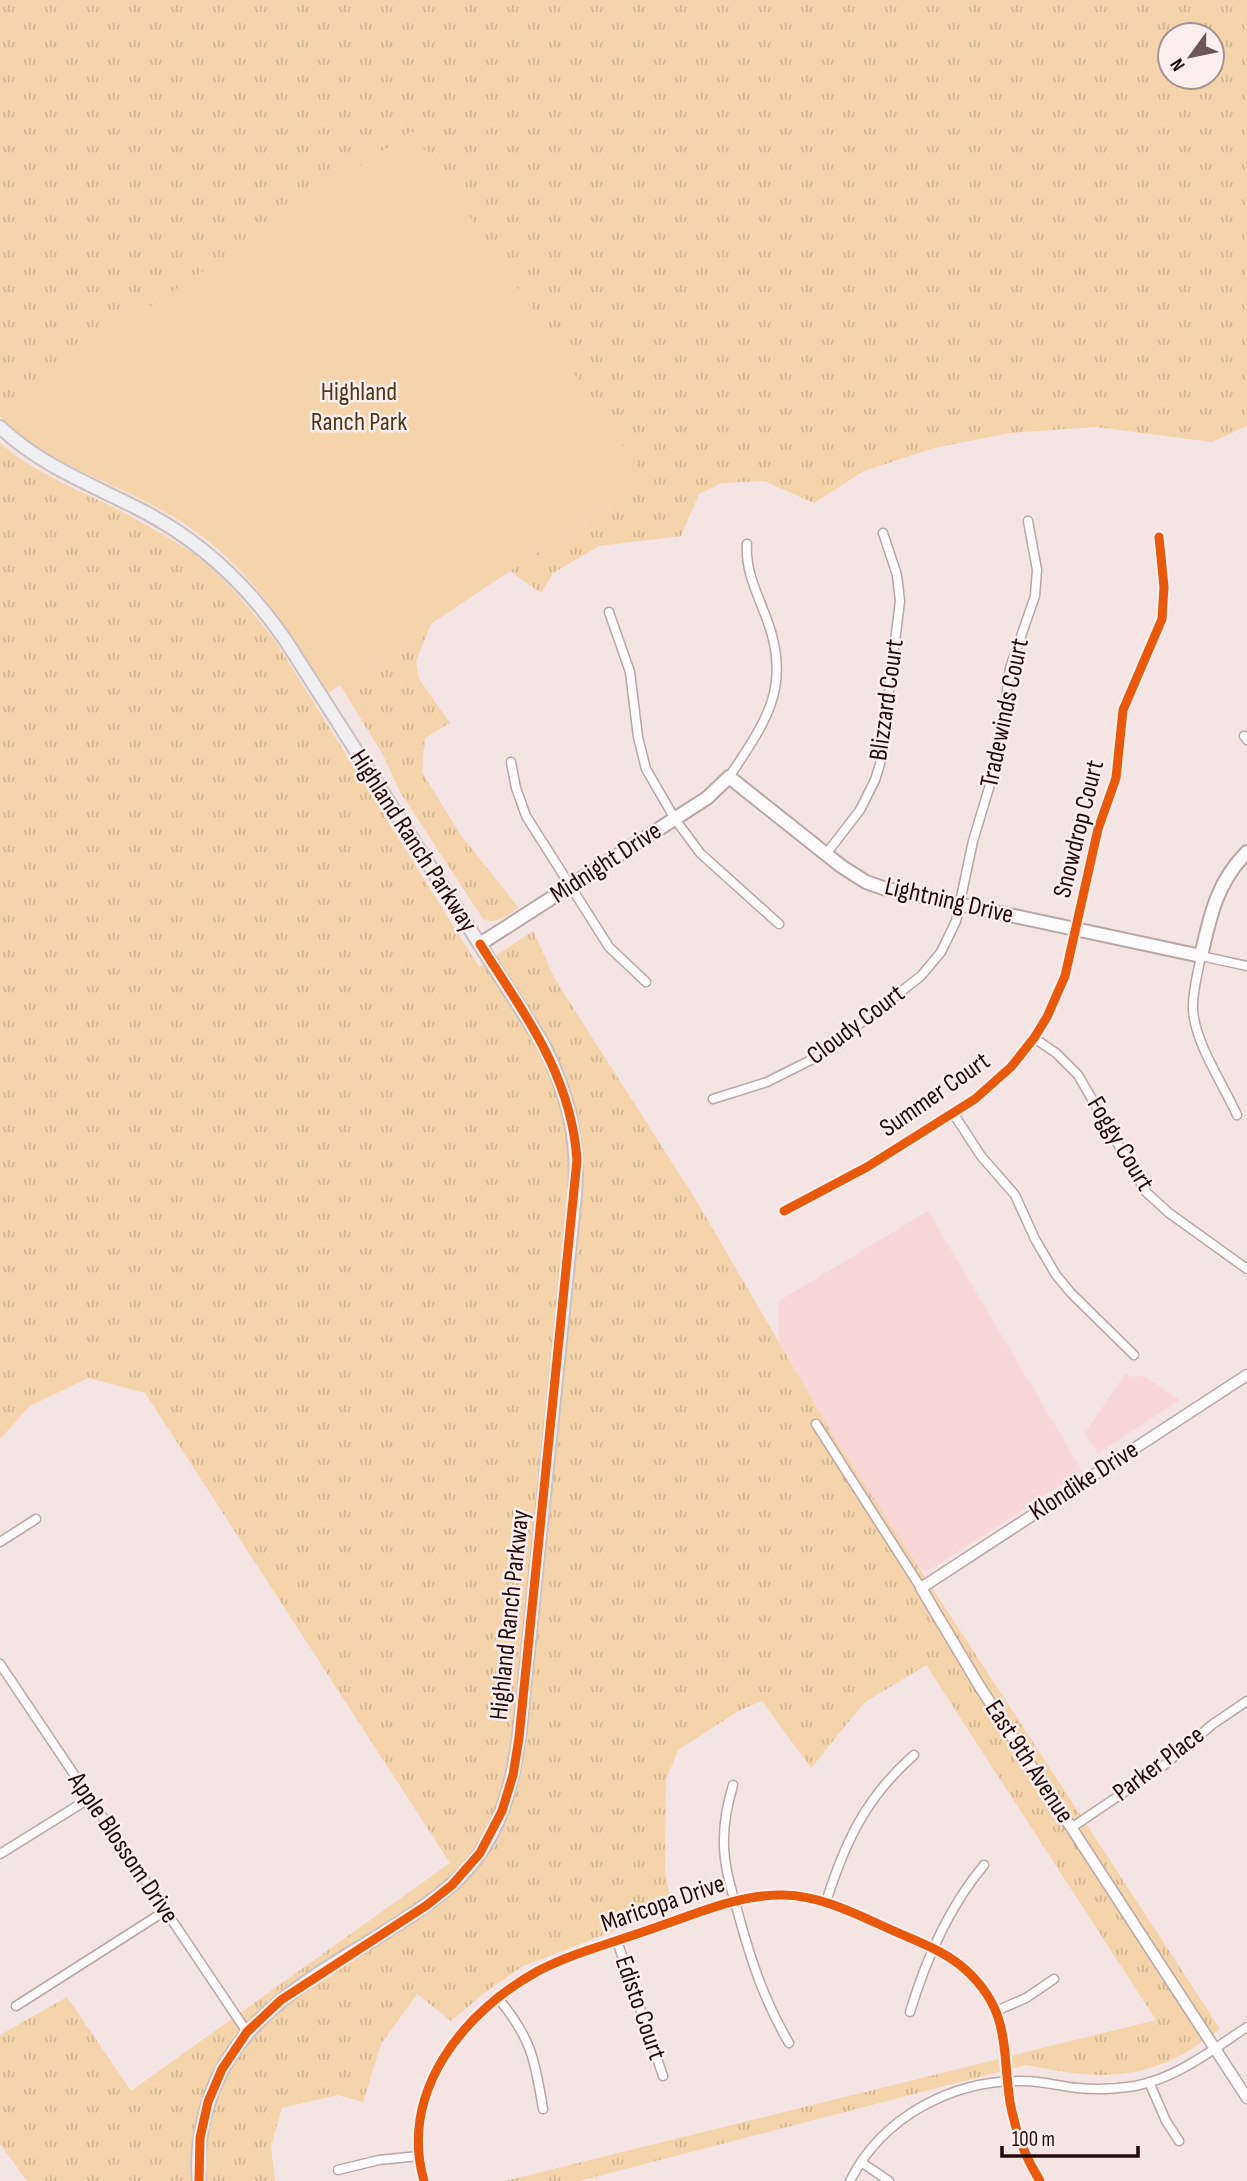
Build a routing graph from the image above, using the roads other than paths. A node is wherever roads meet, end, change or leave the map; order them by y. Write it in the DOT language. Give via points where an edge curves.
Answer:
graph roads {
  1 [pos="0,427"];
  2 [pos="1028,521"];
  3 [pos="883,533"];
  4 [pos="1159,537"];
  5 [pos="747,544"];
  6 [pos="609,612"];
  7 [pos="511,762"];
  8 [pos="729,777"];
  9 [pos="675,819"];
  10 [pos="1247,852"];
  11 [pos="826,854"];
  12 [pos="570,886"];
  13 [pos="960,904"];
  14 [pos="779,924"];
  15 [pos="1076,929"];
  16 [pos="480,944"];
  17 [pos="1201,956"];
  18 [pos="1247,966"];
  19 [pos="646,982"];
  20 [pos="1034,1038"];
  21 [pos="713,1099"];
  22 [pos="953,1113"];
  23 [pos="1237,1115"];
  24 [pos="784,1211"];
  25 [pos="1247,1269"];
  26 [pos="1134,1355"];
  27 [pos="1247,1375"];
  28 [pos="816,1424"];
  29 [pos="36,1519"];
  30 [pos="0,1542"];
  31 [pos="921,1588"];
  32 [pos="0,1664"];
  33 [pos="1247,1701"];
  34 [pos="914,1755"];
  35 [pos="733,1785"];
  36 [pos="90,1798"];
  37 [pos="1071,1828"];
  38 [pos="0,1854"];
  39 [pos="984,1866"];
  40 [pos="734,1901"];
  41 [pos="826,1902"];
  42 [pos="165,1911"];
  43 [pos="617,1941"];
  44 [pos="933,1949"];
  45 [pos="1054,1979"];
  46 [pos="498,1998"];
  47 [pos="16,2006"];
  48 [pos="996,2011"];
  49 [pos="909,2012"];
  50 [pos="1247,2027"];
  51 [pos="247,2032"];
  52 [pos="789,2043"];
  53 [pos="1215,2048"];
  54 [pos="663,2076"];
  55 [pos="1008,2081"];
  56 [pos="1149,2082"];
  57 [pos="1247,2098"];
  58 [pos="543,2109"];
  59 [pos="1179,2141"];
  60 [pos="419,2156"];
  61 [pos="861,2162"];
  62 [pos="338,2169"];
  63 [pos="199,2181"];
  64 [pos="424,2181"];
  65 [pos="850,2181"];
  66 [pos="889,2181"];
  67 [pos="1040,2181"];
  1 -- 16 [label="main road, Highland Ranch Parkway" via="32,454 186,537 247,590 286,641"];
  2 -- 13 [label="street, Tradewinds Court" via="1037,584 1010,668 998,758"];
  3 -- 11 [label="street, Blizzard Court" via="900,601 880,764 869,796"];
  4 -- 15 [label="street, Snowdrop Court" via="1162,619 1123,710 1116,778 1098,829"];
  5 -- 8 [label="street" via="750,577 773,637 776,685 760,732"];
  6 -- 9 [label="street" via="631,671 646,769"];
  7 -- 12 [label="street" via="526,816"];
  8 -- 9 [label="main road, Midnight Drive"];
  8 -- 11 [label="main road, Lightning Drive"];
  9 -- 12 [label="main road, Midnight Drive"];
  9 -- 14 [label="street" via="700,853"];
  10 -- 17 [label="main road" via="1217,894"];
  11 -- 13 [label="main road, Lightning Drive" via="875,885"];
  12 -- 16 [label="main road, Midnight Drive"];
  12 -- 19 [label="street" via="609,947"];
  13 -- 15 [label="main road, Lightning Drive"];
  13 -- 21 [label="street, Cloudy Court" via="950,936 932,964 841,1041 795,1070"];
  15 -- 17 [label="main road, Lightning Drive"];
  15 -- 20 [label="street, Summer Court" via="1065,976"];
  16 -- 51 [label="main road, Highland Ranch Parkway" via="557,1073 570,1108 577,1160 513,1775 489,1839 452,1885 281,2000"];
  17 -- 18 [label="street"];
  17 -- 23 [label="street" via="1193,993 1195,1022"];
  20 -- 22 [label="street, Summer Court" via="994,1084"];
  20 -- 25 [label="street, Foggy Court" via="1078,1075 1146,1192"];
  22 -- 24 [label="street, Summer Court" via="867,1167"];
  22 -- 26 [label="street" via="981,1156 1015,1195 1056,1275"];
  27 -- 31 [label="street, Klondike Drive"];
  28 -- 31 [label="street, East 9th Avenue"];
  29 -- 30 [label="street"];
  31 -- 37 [label="street, East 9th Avenue"];
  32 -- 36 [label="street, Apple Blossom Drive"];
  33 -- 37 [label="street, Parker Place" via="1163,1766"];
  34 -- 41 [label="street" via="860,1818"];
  35 -- 40 [label="street" via="724,1838"];
  36 -- 38 [label="street"];
  36 -- 42 [label="street, Apple Blossom Drive"];
  37 -- 53 [label="street, East 9th Avenue"];
  39 -- 44 [label="street" via="960,1897"];
  40 -- 41 [label="street, Maricopa Drive" via="787,1895"];
  40 -- 43 [label="street, Maricopa Drive"];
  40 -- 52 [label="street" via="762,1991"];
  41 -- 44 [label="street, Maricopa Drive"];
  42 -- 47 [label="street"];
  42 -- 51 [label="street, Apple Blossom Drive"];
  43 -- 46 [label="street, Maricopa Drive" via="561,1960"];
  43 -- 54 [label="street, Edisto Court"];
  44 -- 48 [label="street, Maricopa Drive" via="968,1971"];
  44 -- 49 [label="street"];
  45 -- 48 [label="street"];
  46 -- 58 [label="street" via="531,2048"];
  46 -- 60 [label="street, Maricopa Drive" via="435,2071 419,2120"];
  48 -- 55 [label="street, Maricopa Drive" via="1006,2047"];
  50 -- 53 [label="street"];
  51 -- 63 [label="main road, Highland Ranch Parkway" via="222,2069 208,2102 200,2138"];
  53 -- 56 [label="street" via="1180,2070"];
  53 -- 57 [label="street, East 9th Avenue"];
  55 -- 56 [label="street" via="1096,2089"];
  55 -- 61 [label="street" via="969,2087 930,2102 895,2124"];
  55 -- 67 [label="street, Maricopa Drive" via="1017,2131"];
  56 -- 59 [label="street"];
  60 -- 62 [label="street"];
  60 -- 64 [label="street, Maricopa Drive"];
  61 -- 65 [label="street"];
  61 -- 66 [label="street"];
}
